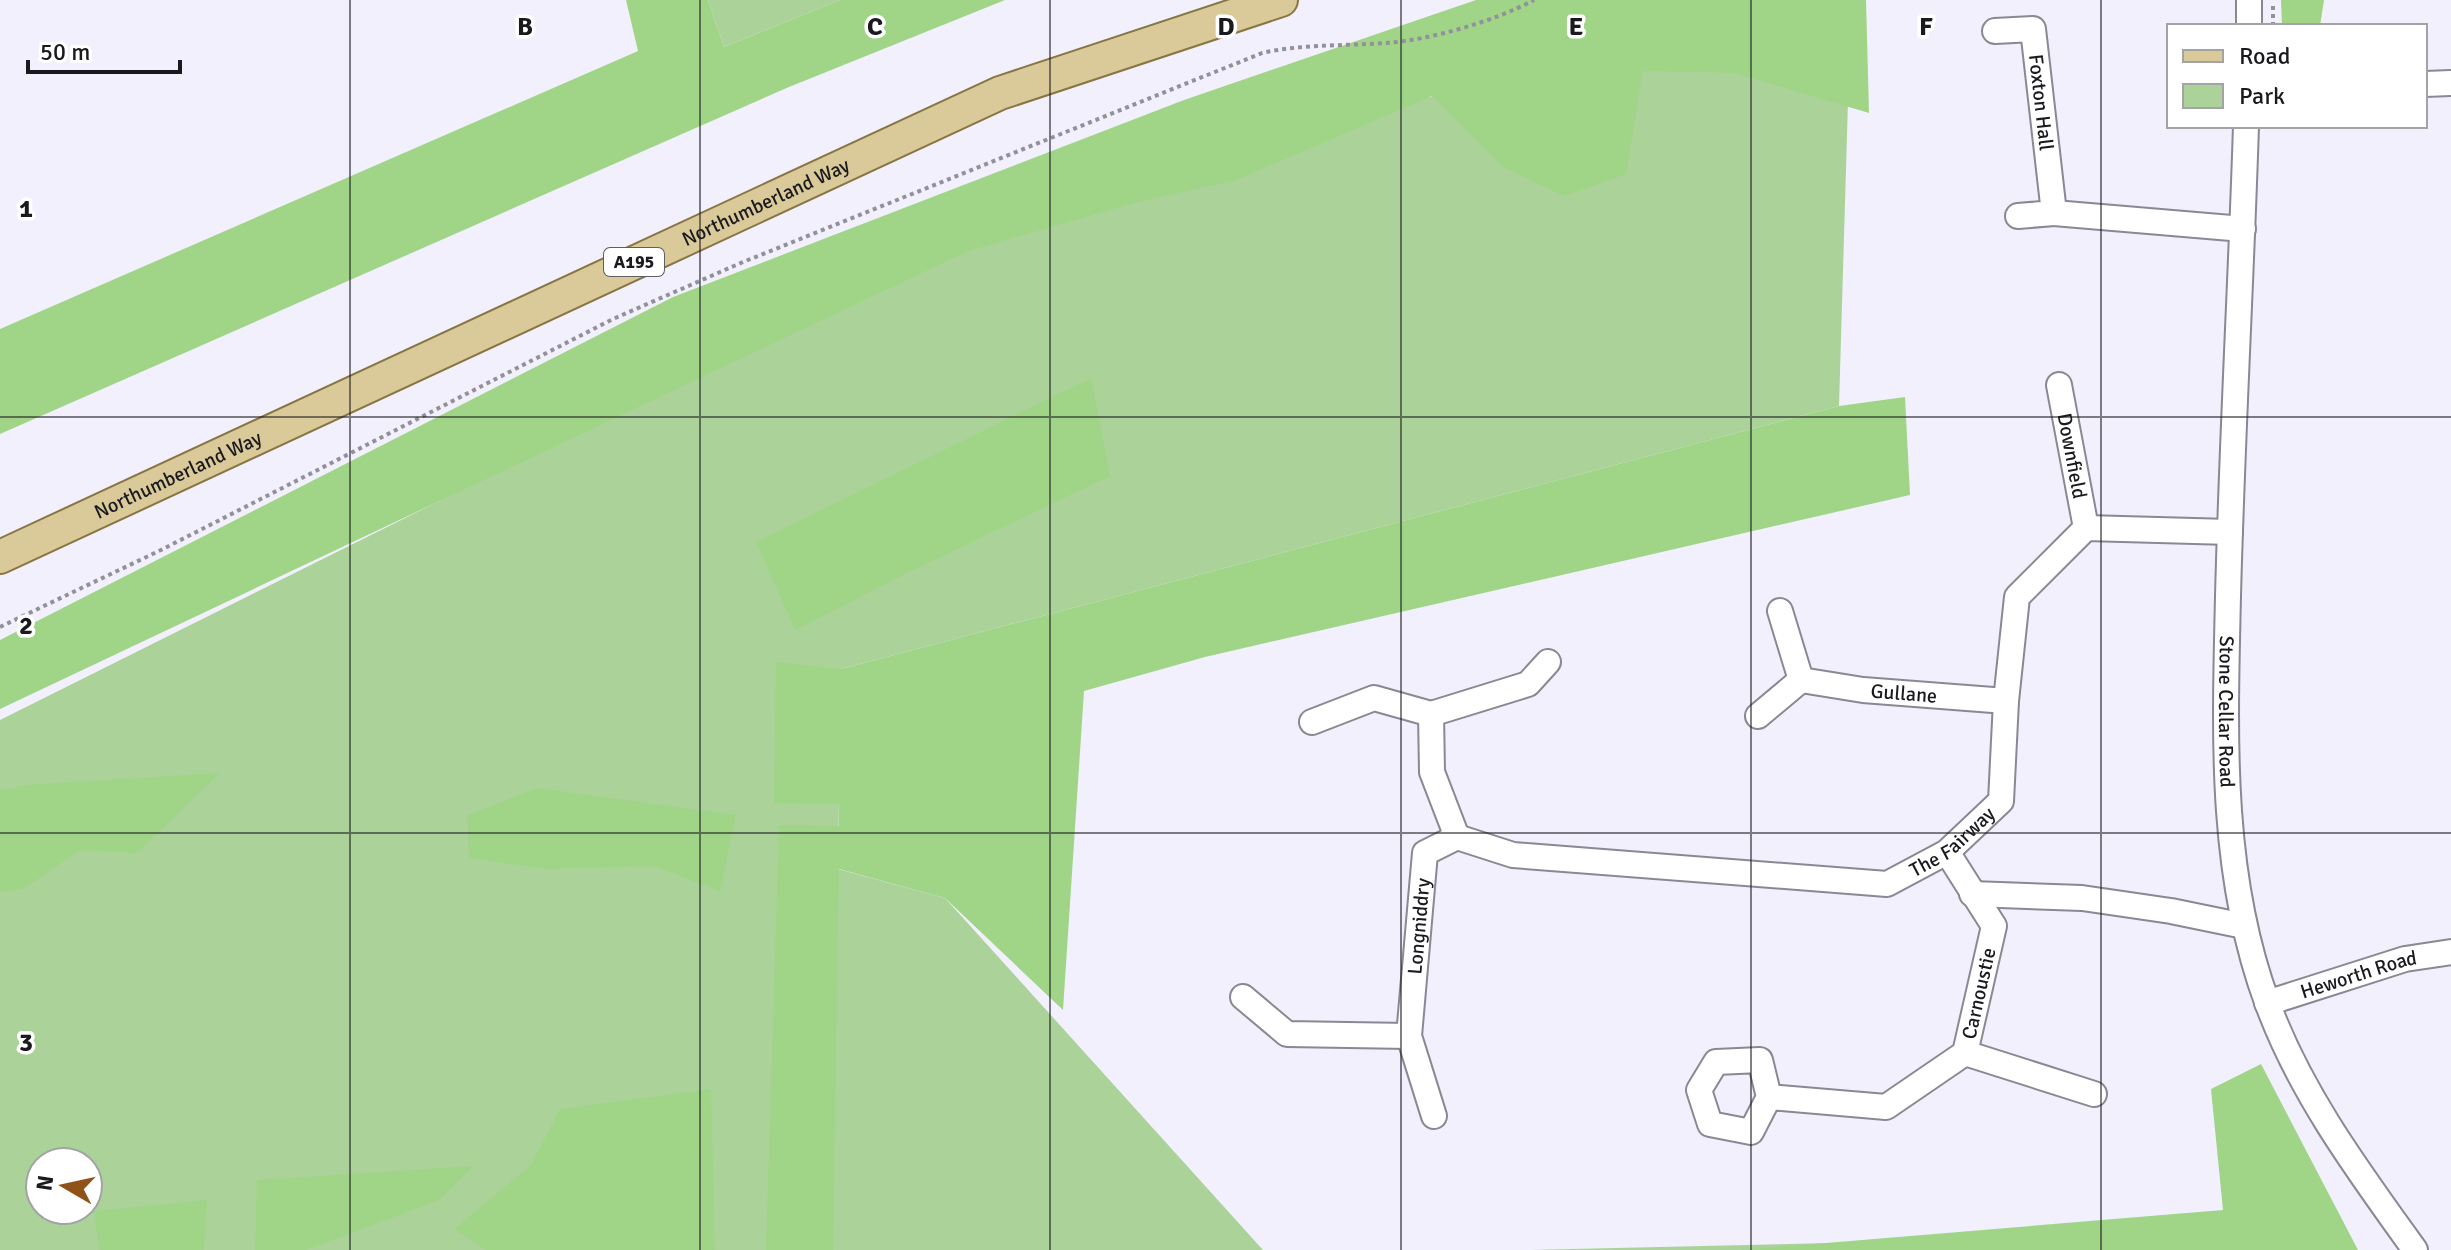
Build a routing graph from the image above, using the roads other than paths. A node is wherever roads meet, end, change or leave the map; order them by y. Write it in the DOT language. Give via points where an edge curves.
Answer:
graph roads {
  1 [pos="1281,0"];
  2 [pos="2249,0"];
  3 [pos="2249,24"];
  4 [pos="1995,31"];
  5 [pos="2451,83"];
  6 [pos="2427,84"];
  7 [pos="2246,128"];
  8 [pos="2054,213"];
  9 [pos="2018,216"];
  10 [pos="2243,229"];
  11 [pos="2059,385"];
  12 [pos="2086,528"];
  13 [pos="2230,532"];
  14 [pos="0,557"];
  15 [pos="1780,611"];
  16 [pos="1548,662"];
  17 [pos="1801,680"];
  18 [pos="2006,701"];
  19 [pos="1431,714"];
  20 [pos="1758,716"];
  21 [pos="1312,722"];
  22 [pos="1457,837"];
  23 [pos="1947,852"];
  24 [pos="1972,894"];
  25 [pos="2244,926"];
  26 [pos="2451,952"];
  27 [pos="1243,997"];
  28 [pos="2267,1003"];
  29 [pos="1409,1036"];
  30 [pos="1965,1053"];
  31 [pos="2094,1094"];
  32 [pos="1769,1097"];
  33 [pos="1434,1116"];
  34 [pos="2415,1250"];
  1 -- 14 [label="main road, Northumberland Way / A195" via="1000,93"];
  2 -- 3 [label="street"];
  4 -- 8 [label="street, Foxton Hall" via="2033,29"];
  5 -- 6 [label="street"];
  7 -- 10 [label="street, Stone Cellar Road"];
  8 -- 9 [label="street"];
  8 -- 10 [label="street"];
  10 -- 13 [label="street, Stone Cellar Road"];
  11 -- 12 [label="street, Downfield"];
  12 -- 13 [label="street"];
  12 -- 18 [label="street, The Fairway" via="2017,597"];
  13 -- 25 [label="street, Stone Cellar Road" via="2225,743 2230,833"];
  15 -- 17 [label="street"];
  16 -- 19 [label="street" via="1528,684"];
  17 -- 18 [label="street, Gullane"];
  17 -- 20 [label="street"];
  18 -- 23 [label="street, The Fairway" via="2001,801"];
  19 -- 21 [label="street" via="1374,698"];
  19 -- 22 [label="street" via="1432,772"];
  22 -- 23 [label="street, The Fairway" via="1513,855 1887,884"];
  22 -- 29 [label="street, Longniddry" via="1425,853"];
  23 -- 24 [label="street, Carnoustie"];
  24 -- 25 [label="street" via="2082,898"];
  24 -- 30 [label="street, Carnoustie" via="1994,926"];
  25 -- 28 [label="street, Stone Cellar Road"];
  26 -- 28 [label="street, Heworth Road" via="2390,963"];
  27 -- 29 [label="street" via="1282,1043"];
  28 -- 34 [label="street, Stone Cellar Road" via="2309,1093"];
  29 -- 33 [label="street, Longniddry"];
  30 -- 31 [label="street, Carnoustie"];
  30 -- 32 [label="street, Carnoustie" via="1886,1107"];
}
